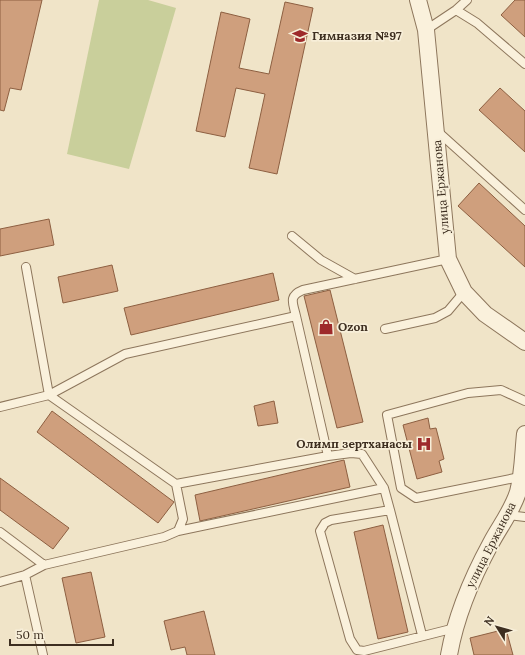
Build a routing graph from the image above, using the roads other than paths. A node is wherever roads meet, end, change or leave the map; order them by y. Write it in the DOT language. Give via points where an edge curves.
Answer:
graph roads {
  1 [pos="418,0"];
  2 [pos="467,0"];
  3 [pos="456,10"];
  4 [pos="426,30"];
  5 [pos="525,64"];
  6 [pos="436,130"];
  7 [pos="525,210"];
  8 [pos="292,236"];
  9 [pos="448,259"];
  10 [pos="26,267"];
  11 [pos="355,279"];
  12 [pos="464,292"];
  13 [pos="296,316"];
  14 [pos="385,329"];
  15 [pos="525,342"];
  16 [pos="49,395"];
  17 [pos="525,401"];
  18 [pos="0,407"];
  19 [pos="525,434"];
  20 [pos="328,456"];
  21 [pos="520,477"];
  22 [pos="176,484"];
  23 [pos="384,488"];
  24 [pos="390,510"];
  25 [pos="508,515"];
  26 [pos="525,517"];
  27 [pos="178,531"];
  28 [pos="0,532"];
  29 [pos="44,565"];
  30 [pos="25,575"];
  31 [pos="0,582"];
  32 [pos="455,628"];
  33 [pos="422,636"];
  34 [pos="43,655"];
  35 [pos="448,655"];
  1 -- 4 [label="street, улица Ержанова"];
  2 -- 3 [label="lane"];
  3 -- 4 [label="lane"];
  3 -- 5 [label="lane" via="478,23"];
  4 -- 6 [label="street, улица Ержанова"];
  6 -- 7 [label="lane"];
  6 -- 9 [label="street, улица Ержанова"];
  8 -- 11 [label="lane" via="321,260"];
  9 -- 11 [label="lane"];
  9 -- 12 [label="street, улица Ержанова"];
  10 -- 16 [label="lane"];
  11 -- 13 [label="lane" via="303,290 296,294 293,299"];
  12 -- 14 [label="lane" via="448,311 434,318"];
  12 -- 15 [label="street, улица Ержанова" via="485,314"];
  13 -- 16 [label="lane" via="125,354"];
  13 -- 20 [label="lane"];
  16 -- 18 [label="lane"];
  16 -- 22 [label="lane"];
  17 -- 21 [label="lane" via="501,390 468,393 387,415 401,488 416,498"];
  19 -- 21 [label="street, улица Ержанова"];
  20 -- 22 [label="lane"];
  20 -- 23 [label="lane" via="362,454"];
  21 -- 25 [label="street, улица Ержанова" via="518,492"];
  22 -- 27 [label="lane" via="183,519"];
  23 -- 24 [label="lane"];
  23 -- 27 [label="lane"];
  24 -- 33 [label="lane"];
  24 -- 33 [label="lane" via="331,520 320,530 350,639 357,650 364,651"];
  25 -- 26 [label="lane"];
  25 -- 32 [label="street, улица Ержанова" via="475,574"];
  27 -- 29 [label="lane" via="164,537"];
  28 -- 29 [label="lane"];
  29 -- 30 [label="lane"];
  30 -- 31 [label="lane"];
  30 -- 34 [label="lane"];
  32 -- 33 [label="lane"];
  32 -- 35 [label="street, улица Ержанова"];
}
